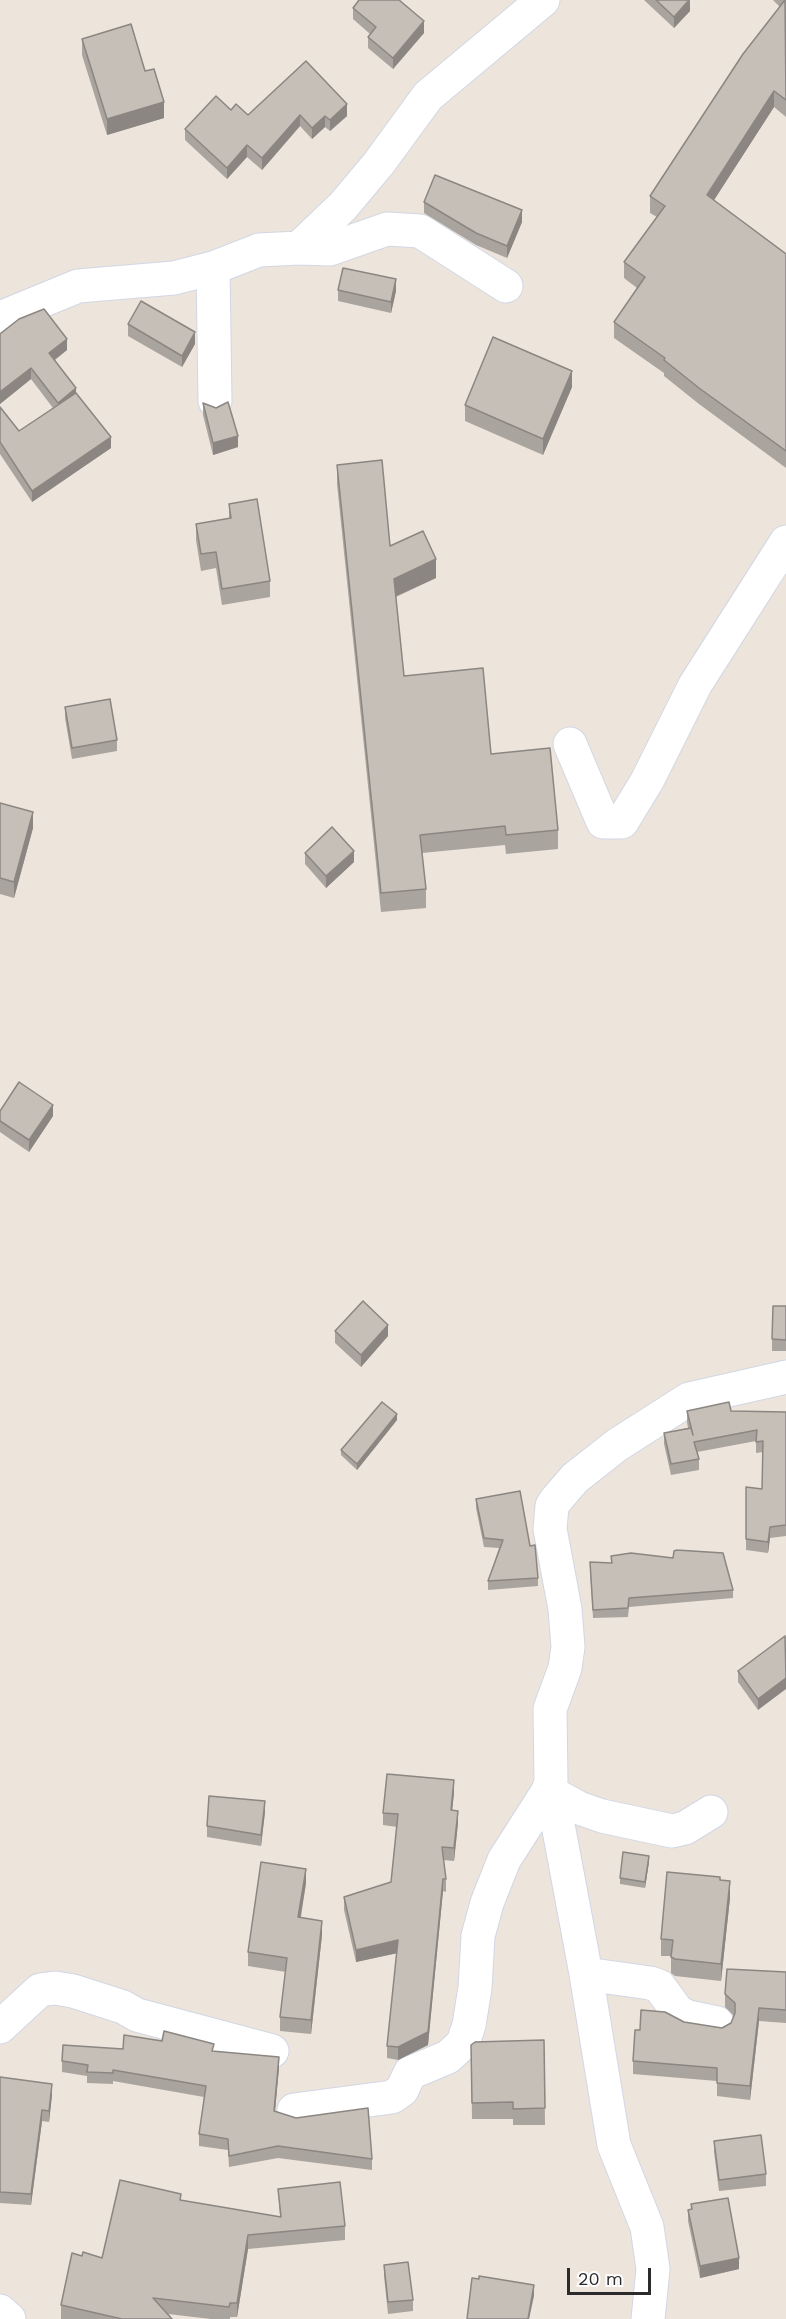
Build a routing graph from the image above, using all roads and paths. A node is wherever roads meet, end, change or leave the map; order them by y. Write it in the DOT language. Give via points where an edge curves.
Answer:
graph roads {
  1 [pos="543,0"];
  2 [pos="299,248"];
  3 [pos="213,268"];
  4 [pos="506,286"];
  5 [pos="2,314"];
  6 [pos="214,402"];
  7 [pos="786,542"];
  8 [pos="570,744"];
  9 [pos="786,1377"];
  10 [pos="548,1791"];
  11 [pos="711,1812"];
  12 [pos="586,1974"];
  13 [pos="717,2023"];
  14 [pos="0,2027"];
  15 [pos="272,2051"];
  16 [pos="294,2110"];
  17 [pos="0,2311"];
  18 [pos="9,2319"];
  19 [pos="648,2319"];
  1 -- 2 [label="street" via="428,96 380,163"];
  2 -- 3 [label="street" via="259,250"];
  2 -- 4 [label="street" via="330,249 387,229 420,231"];
  3 -- 5 [label="street" via="174,278 78,286"];
  3 -- 6 [label="street"];
  7 -- 8 [label="street" via="695,685 622,822 603,822"];
  9 -- 10 [label="street" via="689,1399 617,1445 575,1478 552,1506 550,1529 566,1609 568,1647 565,1668 550,1708"];
  10 -- 11 [label="street" via="602,1816 672,1831"];
  10 -- 12 [label="street" via="560,1830"];
  10 -- 16 [label="street" via="504,1860 488,1903 478,1936 475,1988 463,2043 448,2057 410,2073 402,2090 392,2097"];
  12 -- 13 [label="street" via="659,1986 678,2012"];
  12 -- 19 [label="street" via="614,2145 647,2227 653,2269"];
  14 -- 15 [label="street" via="40,1990 55,1989 73,1991 138,2015"];
  17 -- 18 [label="street"];
}
